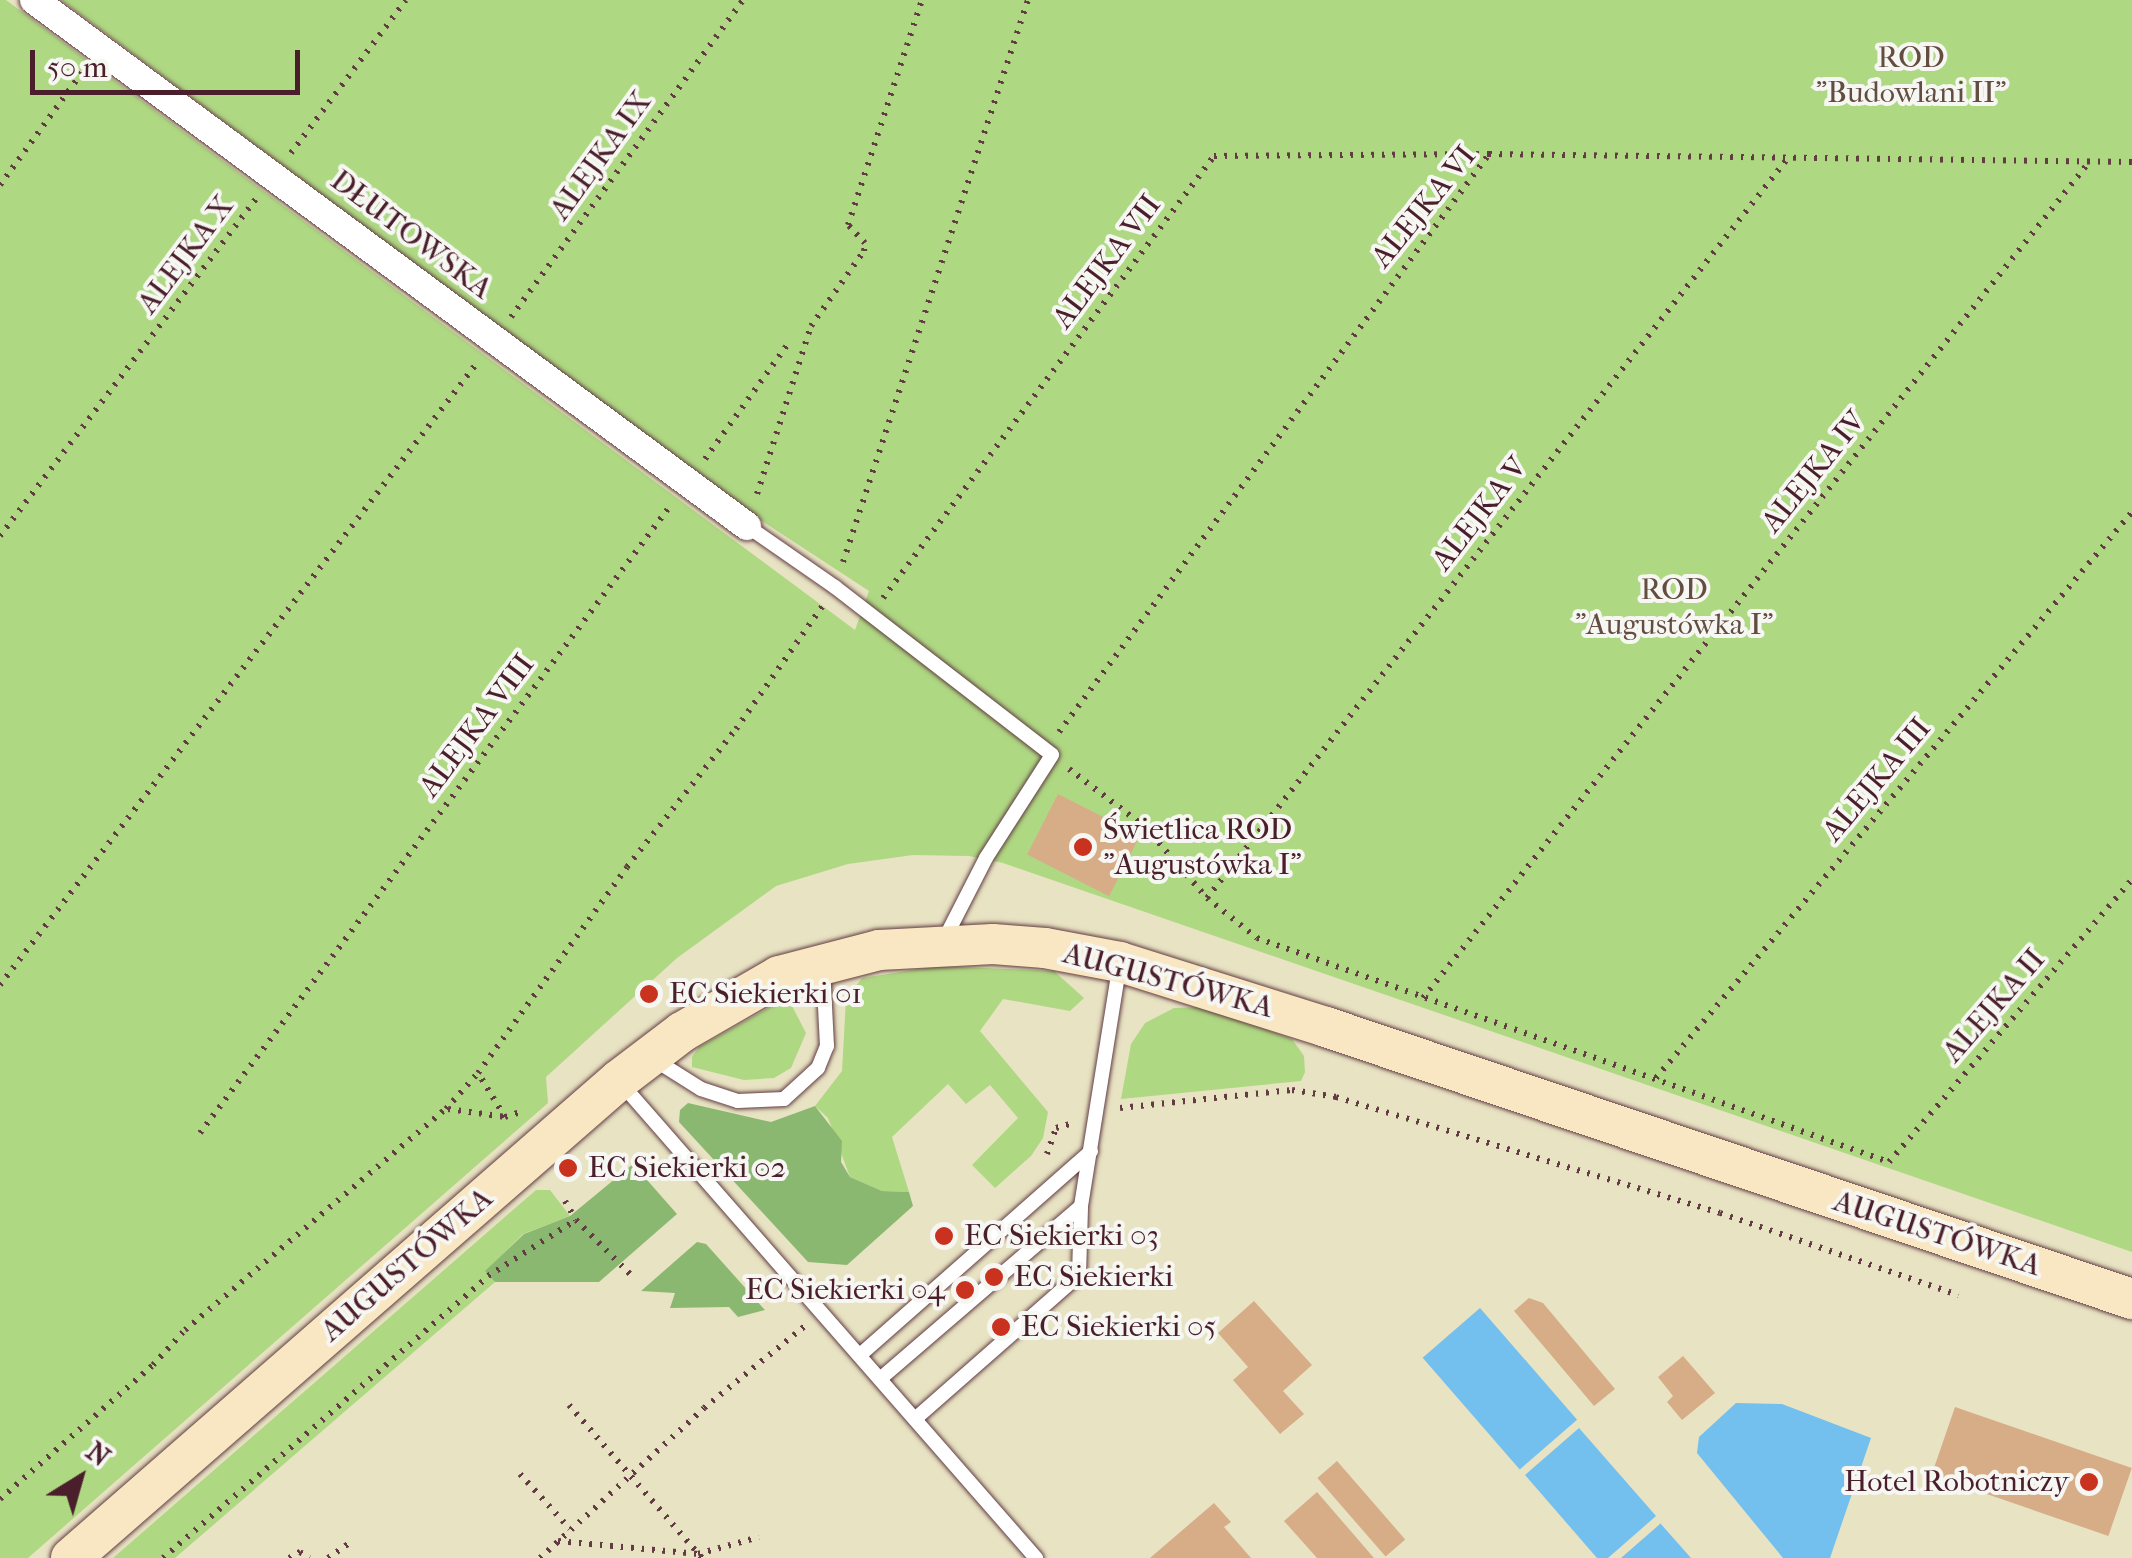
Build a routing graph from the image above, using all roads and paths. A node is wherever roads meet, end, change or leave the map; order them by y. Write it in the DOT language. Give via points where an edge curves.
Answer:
graph roads {
  1 [pos="34,0"];
  2 [pos="406,0"];
  3 [pos="743,0"];
  4 [pos="922,0"];
  5 [pos="1028,0"];
  6 [pos="90,62"];
  7 [pos="1489,154"];
  8 [pos="1788,158"];
  9 [pos="2090,161"];
  10 [pos="2132,162"];
  11 [pos="275,174"];
  12 [pos="0,185"];
  13 [pos="495,339"];
  14 [pos="788,344"];
  15 [pos="688,482"];
  16 [pos="2132,512"];
  17 [pos="746,526"];
  18 [pos="0,536"];
  19 [pos="835,588"];
  20 [pos="871,614"];
  21 [pos="1052,755"];
  22 [pos="2132,878"];
  23 [pos="1207,898"];
  24 [pos="941,945"];
  25 [pos="822,962"];
  26 [pos="1120,962"];
  27 [pos="0,985"];
  28 [pos="1423,998"];
  29 [pos="634,1068"];
  30 [pos="478,1073"];
  31 [pos="1656,1078"];
  32 [pos="1122,1108"];
  33 [pos="505,1117"];
  34 [pos="200,1133"];
  35 [pos="1092,1150"];
  36 [pos="566,1201"];
  37 [pos="1081,1206"];
  38 [pos="576,1220"];
  39 [pos="635,1279"];
  40 [pos="1958,1295"];
  41 [pos="2132,1298"];
  42 [pos="822,1312"];
  43 [pos="860,1356"];
  44 [pos="880,1379"];
  45 [pos="569,1405"];
  46 [pos="915,1419"];
  47 [pos="520,1474"];
  48 [pos="629,1474"];
  49 [pos="0,1499"];
  50 [pos="570,1529"];
  51 [pos="759,1537"];
  52 [pos="557,1540"];
  53 [pos="352,1541"];
  54 [pos="700,1556"];
  55 [pos="71,1558"];
  56 [pos="163,1558"];
  57 [pos="286,1558"];
  58 [pos="309,1558"];
  59 [pos="328,1558"];
  60 [pos="540,1558"];
  61 [pos="1036,1558"];
  1 -- 11 [label="street, DŁUTOWSKA"];
  2 -- 11 [label="path, ALEJKA X"];
  3 -- 13 [label="path, ALEJKA IX"];
  4 -- 17 [label="path" via="848,225 865,243 864,251 811,326"];
  5 -- 19 [label="path"];
  6 -- 12 [label="path"];
  7 -- 8 [label="path, ALEJKA VI"];
  7 -- 20 [label="path, ALEJKA VII" via="1214,156"];
  7 -- 21 [label="path, ALEJKA VI" via="1056,735"];
  8 -- 9 [label="path, ALEJKA VI"];
  8 -- 23 [label="path, ALEJKA V"];
  9 -- 10 [label="path, ALEJKA VI"];
  9 -- 28 [label="path, ALEJKA IV"];
  11 -- 13 [label="street, DŁUTOWSKA"];
  11 -- 18 [label="path, ALEJKA X"];
  13 -- 15 [label="street, DŁUTOWSKA"];
  13 -- 27 [label="path, ALEJKA IX"];
  14 -- 15 [label="path, ALEJKA VIII"];
  15 -- 17 [label="street, DŁUTOWSKA"];
  15 -- 34 [label="path, ALEJKA VIII"];
  16 -- 31 [label="path, ALEJKA III"];
  17 -- 19 [label="lane"];
  19 -- 20 [label="lane"];
  19 -- 30 [label="path"];
  20 -- 21 [label="lane"];
  21 -- 23 [label="path" via="1145,827"];
  21 -- 24 [label="lane" via="986,858"];
  22 -- 31 [label="path, ALEJKA II" via="1889,1162"];
  23 -- 28 [label="path" via="1257,938"];
  24 -- 25 [label="street, AUGUSTÓWKA"];
  24 -- 26 [label="street, AUGUSTÓWKA" via="1044,948"];
  25 -- 29 [label="street, AUGUSTÓWKA" via="734,998"];
  25 -- 29 [label="lane" via="827,1046 818,1068 784,1098 738,1101"];
  26 -- 35 [label="lane"];
  26 -- 41 [label="street, AUGUSTÓWKA"];
  28 -- 31 [label="path"];
  29 -- 42 [label="lane"];
  29 -- 55 [label="street, AUGUSTÓWKA"];
  30 -- 33 [label="path"];
  30 -- 49 [label="path" via="446,1109 185,1330"];
  32 -- 40 [label="path" via="1292,1090 1336,1097 1720,1213"];
  35 -- 37 [label="lane"];
  35 -- 43 [label="lane"];
  36 -- 38 [label="path"];
  37 -- 44 [label="lane"];
  37 -- 46 [label="lane" via="1079,1275"];
  38 -- 39 [label="path"];
  38 -- 56 [label="path" via="488,1276"];
  42 -- 43 [label="lane"];
  42 -- 48 [label="path"];
  43 -- 44 [label="lane"];
  44 -- 46 [label="lane"];
  45 -- 48 [label="path"];
  46 -- 61 [label="lane"];
  47 -- 50 [label="path"];
  48 -- 50 [label="path"];
  48 -- 54 [label="path"];
  50 -- 52 [label="path"];
  51 -- 54 [label="path"];
  52 -- 54 [label="path"];
  52 -- 60 [label="path"];
  53 -- 59 [label="path"];
  57 -- 58 [label="path" via="300,1552"];
}
